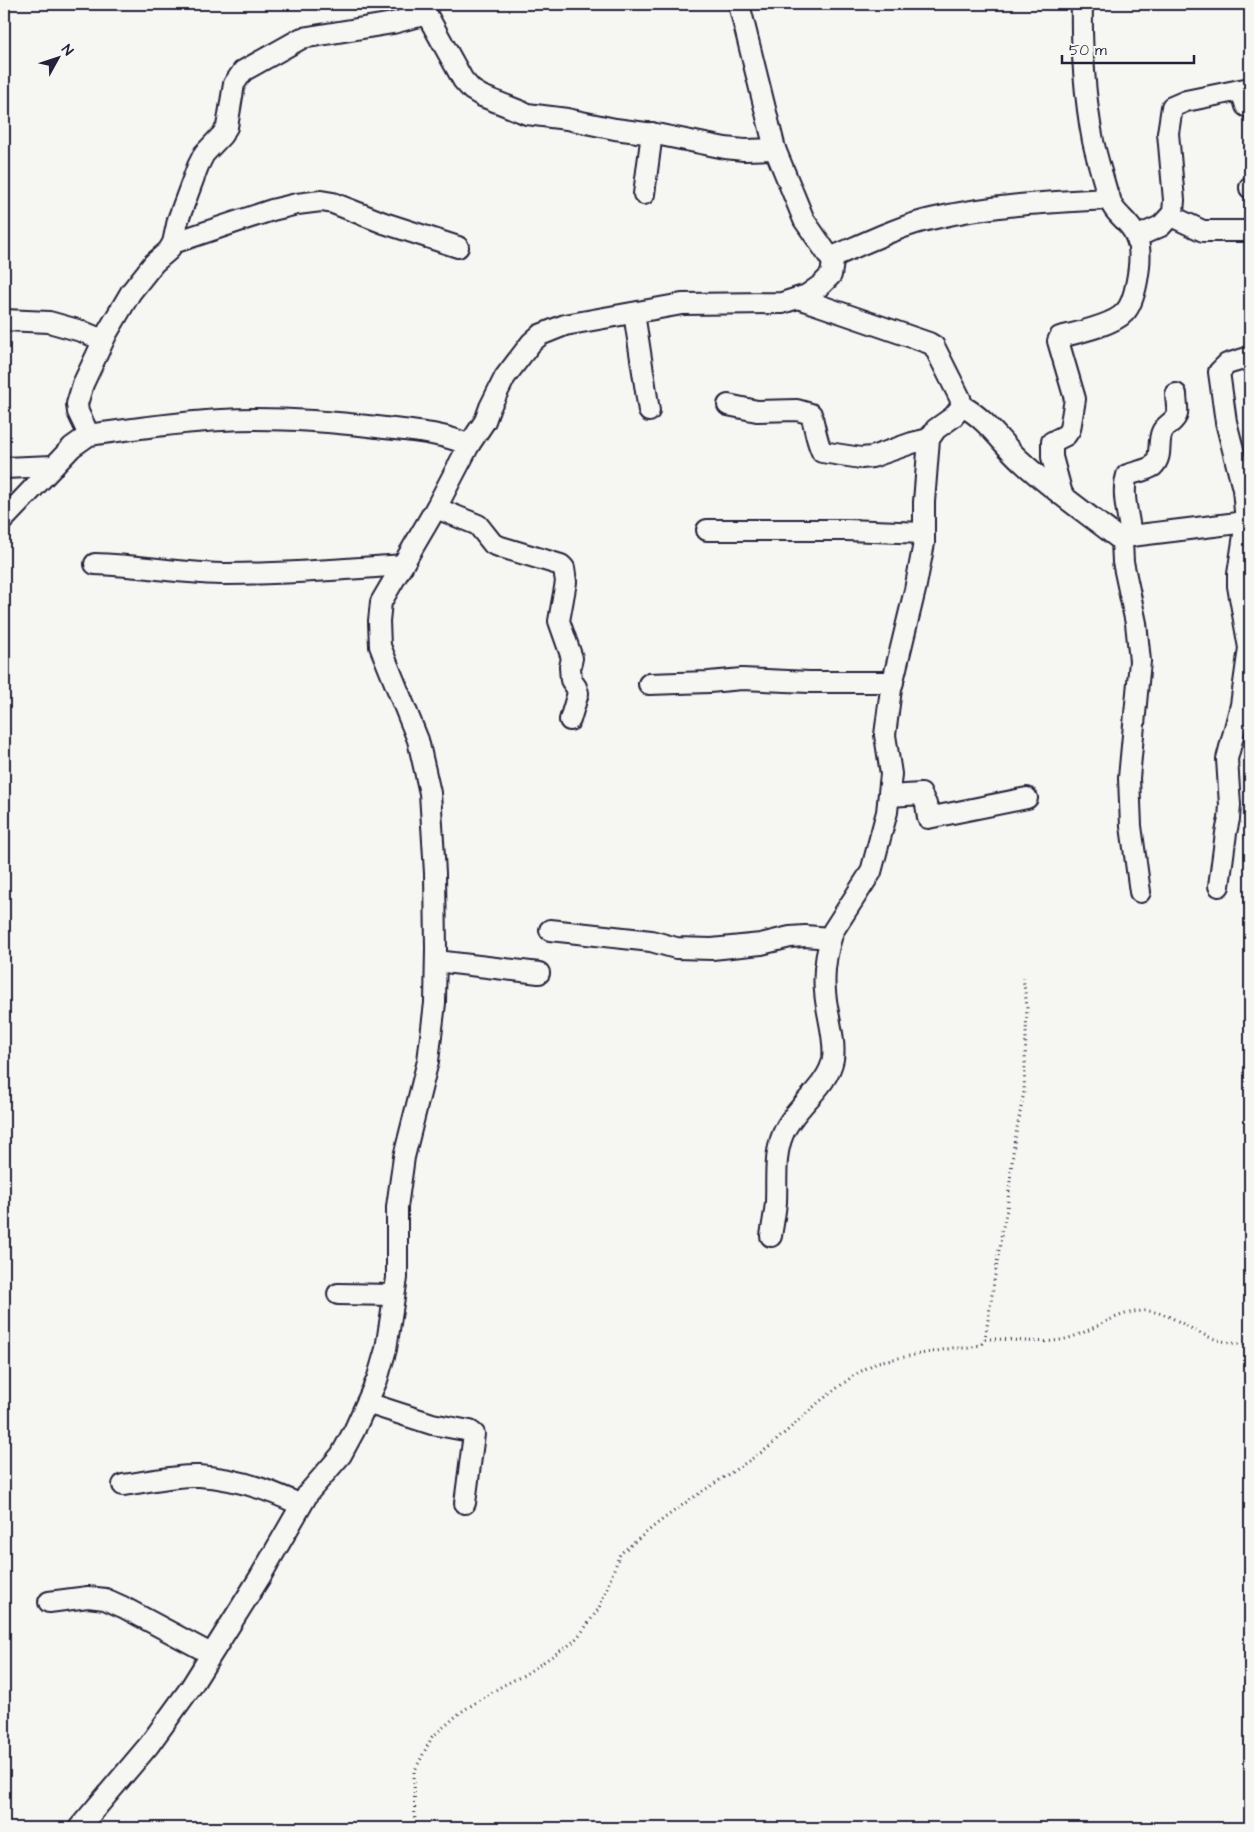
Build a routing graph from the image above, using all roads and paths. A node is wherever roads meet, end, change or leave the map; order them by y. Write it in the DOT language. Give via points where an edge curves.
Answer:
graph roads {
  1 [pos="739,4"];
  2 [pos="1082,4"];
  3 [pos="424,9"];
  4 [pos="1245,89"];
  5 [pos="1250,108"];
  6 [pos="652,133"];
  7 [pos="775,149"];
  8 [pos="644,194"];
  9 [pos="1110,199"];
  10 [pos="1171,216"];
  11 [pos="1250,229"];
  12 [pos="1136,237"];
  13 [pos="173,243"];
  14 [pos="458,247"];
  15 [pos="830,258"];
  16 [pos="798,298"];
  17 [pos="634,313"];
  18 [pos="4,320"];
  19 [pos="103,340"];
  20 [pos="1250,357"];
  21 [pos="1176,394"];
  22 [pos="728,405"];
  23 [pos="962,406"];
  24 [pos="649,411"];
  25 [pos="90,435"];
  26 [pos="929,439"];
  27 [pos="469,445"];
  28 [pos="53,466"];
  29 [pos="4,468"];
  30 [pos="1062,494"];
  31 [pos="436,508"];
  32 [pos="1247,510"];
  33 [pos="4,519"];
  34 [pos="706,530"];
  35 [pos="924,533"];
  36 [pos="1126,538"];
  37 [pos="95,564"];
  38 [pos="403,565"];
  39 [pos="1248,676"];
  40 [pos="893,682"];
  41 [pos="649,684"];
  42 [pos="570,720"];
  43 [pos="890,796"];
  44 [pos="1027,798"];
  45 [pos="1219,886"];
  46 [pos="1140,892"];
  47 [pos="550,930"];
  48 [pos="830,938"];
  49 [pos="436,961"];
  50 [pos="539,973"];
  51 [pos="1023,978"];
  52 [pos="772,1236"];
  53 [pos="338,1294"];
  54 [pos="394,1296"];
  55 [pos="985,1339"];
  56 [pos="1250,1345"];
  57 [pos="367,1403"];
  58 [pos="123,1485"];
  59 [pos="465,1503"];
  60 [pos="301,1505"];
  61 [pos="49,1602"];
  62 [pos="211,1654"];
  63 [pos="79,1828"];
  64 [pos="415,1828"];
  1 -- 7 [label="street"];
  2 -- 9 [label="street" via="1090,124"];
  3 -- 6 [label="street" via="463,80 482,96 527,114"];
  3 -- 13 [label="street" via="393,23 302,38 243,70 234,84 227,127 201,160 178,220"];
  4 -- 5 [label="street" via="1246,106"];
  4 -- 10 [label="street" via="1172,107 1168,133 1174,205"];
  6 -- 7 [label="street" via="725,148"];
  6 -- 8 [label="street"];
  7 -- 15 [label="street" via="804,220"];
  9 -- 12 [label="street"];
  9 -- 15 [label="street" via="1044,202 929,219"];
  10 -- 11 [label="street" via="1203,231"];
  10 -- 12 [label="street" via="1161,226"];
  12 -- 30 [label="street" via="1138,270 1126,312 1100,326 1058,341 1076,399 1070,429 1066,435 1052,442 1052,457"];
  13 -- 14 [label="street" via="272,210 321,201"];
  13 -- 19 [label="street" via="131,292"];
  15 -- 16 [label="street" via="834,262 831,275 821,286"];
  16 -- 17 [label="street" via="782,303 682,304"];
  16 -- 23 [label="street" via="934,346"];
  17 -- 24 [label="street"];
  17 -- 27 [label="street" via="565,325 540,335 505,376 485,421"];
  18 -- 19 [label="street" via="48,322"];
  19 -- 25 [label="street" via="77,404"];
  20 -- 32 [label="street" via="1226,364 1219,372 1226,422"];
  21 -- 36 [label="street" via="1176,417 1163,430 1154,465 1127,475"];
  22 -- 26 [label="street" via="757,411 797,410 811,414 822,452 861,458"];
  23 -- 26 [label="street"];
  23 -- 30 [label="street" via="979,416 1022,462"];
  25 -- 27 [label="street" via="267,418 419,431"];
  25 -- 28 [label="street" via="72,446"];
  26 -- 35 [label="street"];
  27 -- 31 [label="street"];
  28 -- 29 [label="street"];
  28 -- 33 [label="street"];
  30 -- 36 [label="street"];
  31 -- 38 [label="street"];
  31 -- 42 [label="street" via="478,525 493,544 564,568 566,582 559,621 572,658 571,680 578,693"];
  32 -- 36 [label="street"];
  32 -- 39 [label="street" via="1238,586 1249,648"];
  34 -- 35 [label="street"];
  35 -- 40 [label="street" via="915,590"];
  36 -- 46 [label="street" via="1123,562 1140,661 1129,778 1131,826"];
  37 -- 38 [label="street" via="228,574"];
  38 -- 49 [label="street" via="381,602 380,646 418,740 430,793"];
  39 -- 45 [label="street" via="1227,759 1230,805"];
  40 -- 41 [label="street" via="742,679"];
  40 -- 43 [label="street" via="885,735 891,774"];
  43 -- 44 [label="street" via="921,794 928,818"];
  43 -- 48 [label="street" via="870,872"];
  47 -- 48 [label="street" via="651,941 676,948 712,949 805,936"];
  48 -- 52 [label="street" via="825,990 833,1058 828,1073 789,1122 782,1136"];
  49 -- 50 [label="street"];
  49 -- 54 [label="street" via="428,1061 404,1158 397,1207"];
  51 -- 55 [label="path" via="1027,1006 1024,1092"];
  53 -- 54 [label="street"];
  54 -- 57 [label="street" via="386,1349"];
  55 -- 56 [label="path" via="1061,1340 1116,1317 1145,1312 1160,1314 1208,1337"];
  55 -- 64 [label="path" via="981,1344 968,1348 877,1362 853,1376 818,1402 768,1448 688,1501 620,1554 599,1608 572,1643 461,1712 432,1737 414,1772"];
  57 -- 59 [label="street" via="474,1434"];
  57 -- 60 [label="street" via="340,1455"];
  58 -- 60 [label="street" via="197,1476 222,1478"];
  60 -- 62 [label="street"];
  61 -- 62 [label="street" via="88,1597 105,1599"];
  62 -- 63 [label="street" via="149,1746"];
}
